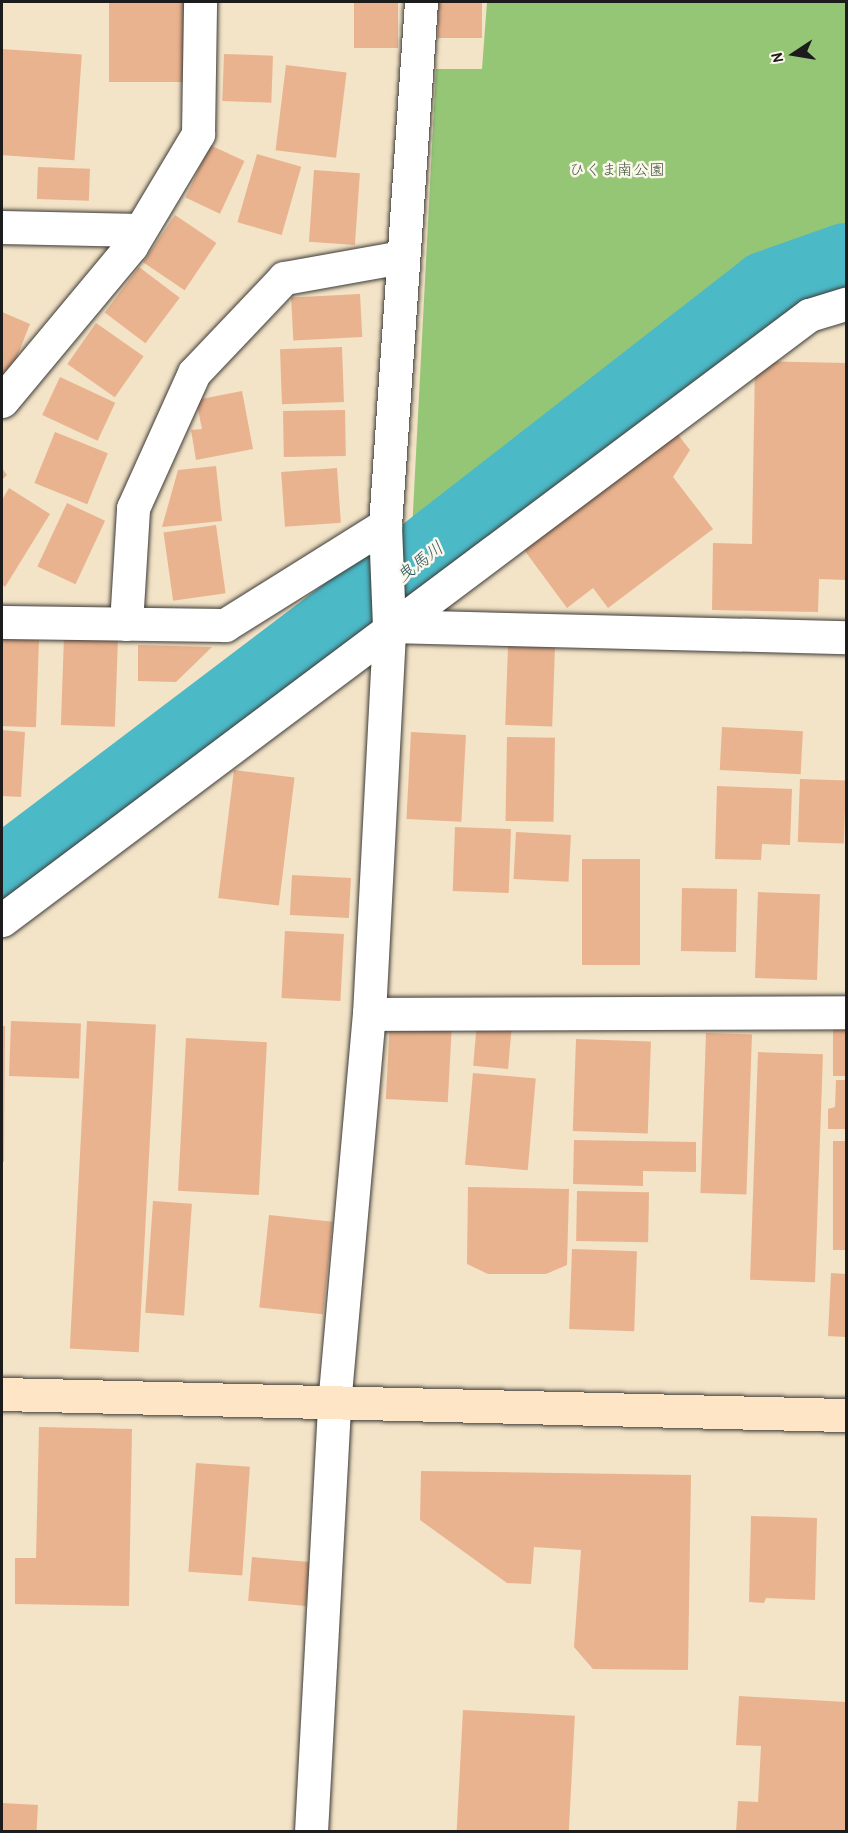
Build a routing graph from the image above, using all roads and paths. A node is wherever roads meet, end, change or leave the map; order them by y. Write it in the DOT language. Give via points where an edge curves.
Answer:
graph roads {
  1 [pos="200,2"];
  2 [pos="421,2"];
  3 [pos="2,227"];
  4 [pos="140,230"];
  5 [pos="402,257"];
  6 [pos="846,304"];
  7 [pos="2,401"];
  8 [pos="386,541"];
  9 [pos="389,617"];
  10 [pos="2,622"];
  11 [pos="126,624"];
  12 [pos="846,637"];
  13 [pos="2,920"];
  14 [pos="846,1012"];
  15 [pos="369,1014"];
  16 [pos="2,1394"];
  17 [pos="334,1406"];
  18 [pos="846,1415"];
  19 [pos="311,1832"];
  1 -- 4 [label="street" via="198,134"];
  2 -- 5 [label="street"];
  3 -- 4 [label="street"];
  4 -- 7 [label="street" via="131,246"];
  5 -- 8 [label="street"];
  5 -- 11 [label="street" via="284,278 194,374 133,508"];
  6 -- 9 [label="street" via="809,315"];
  8 -- 9 [label="street"];
  8 -- 11 [label="street" via="225,625"];
  9 -- 12 [label="street"];
  9 -- 13 [label="street"];
  9 -- 15 [label="street"];
  10 -- 11 [label="street"];
  14 -- 15 [label="street"];
  15 -- 17 [label="street"];
  16 -- 17 [label="street"];
  17 -- 18 [label="street"];
  17 -- 19 [label="street"];
}
